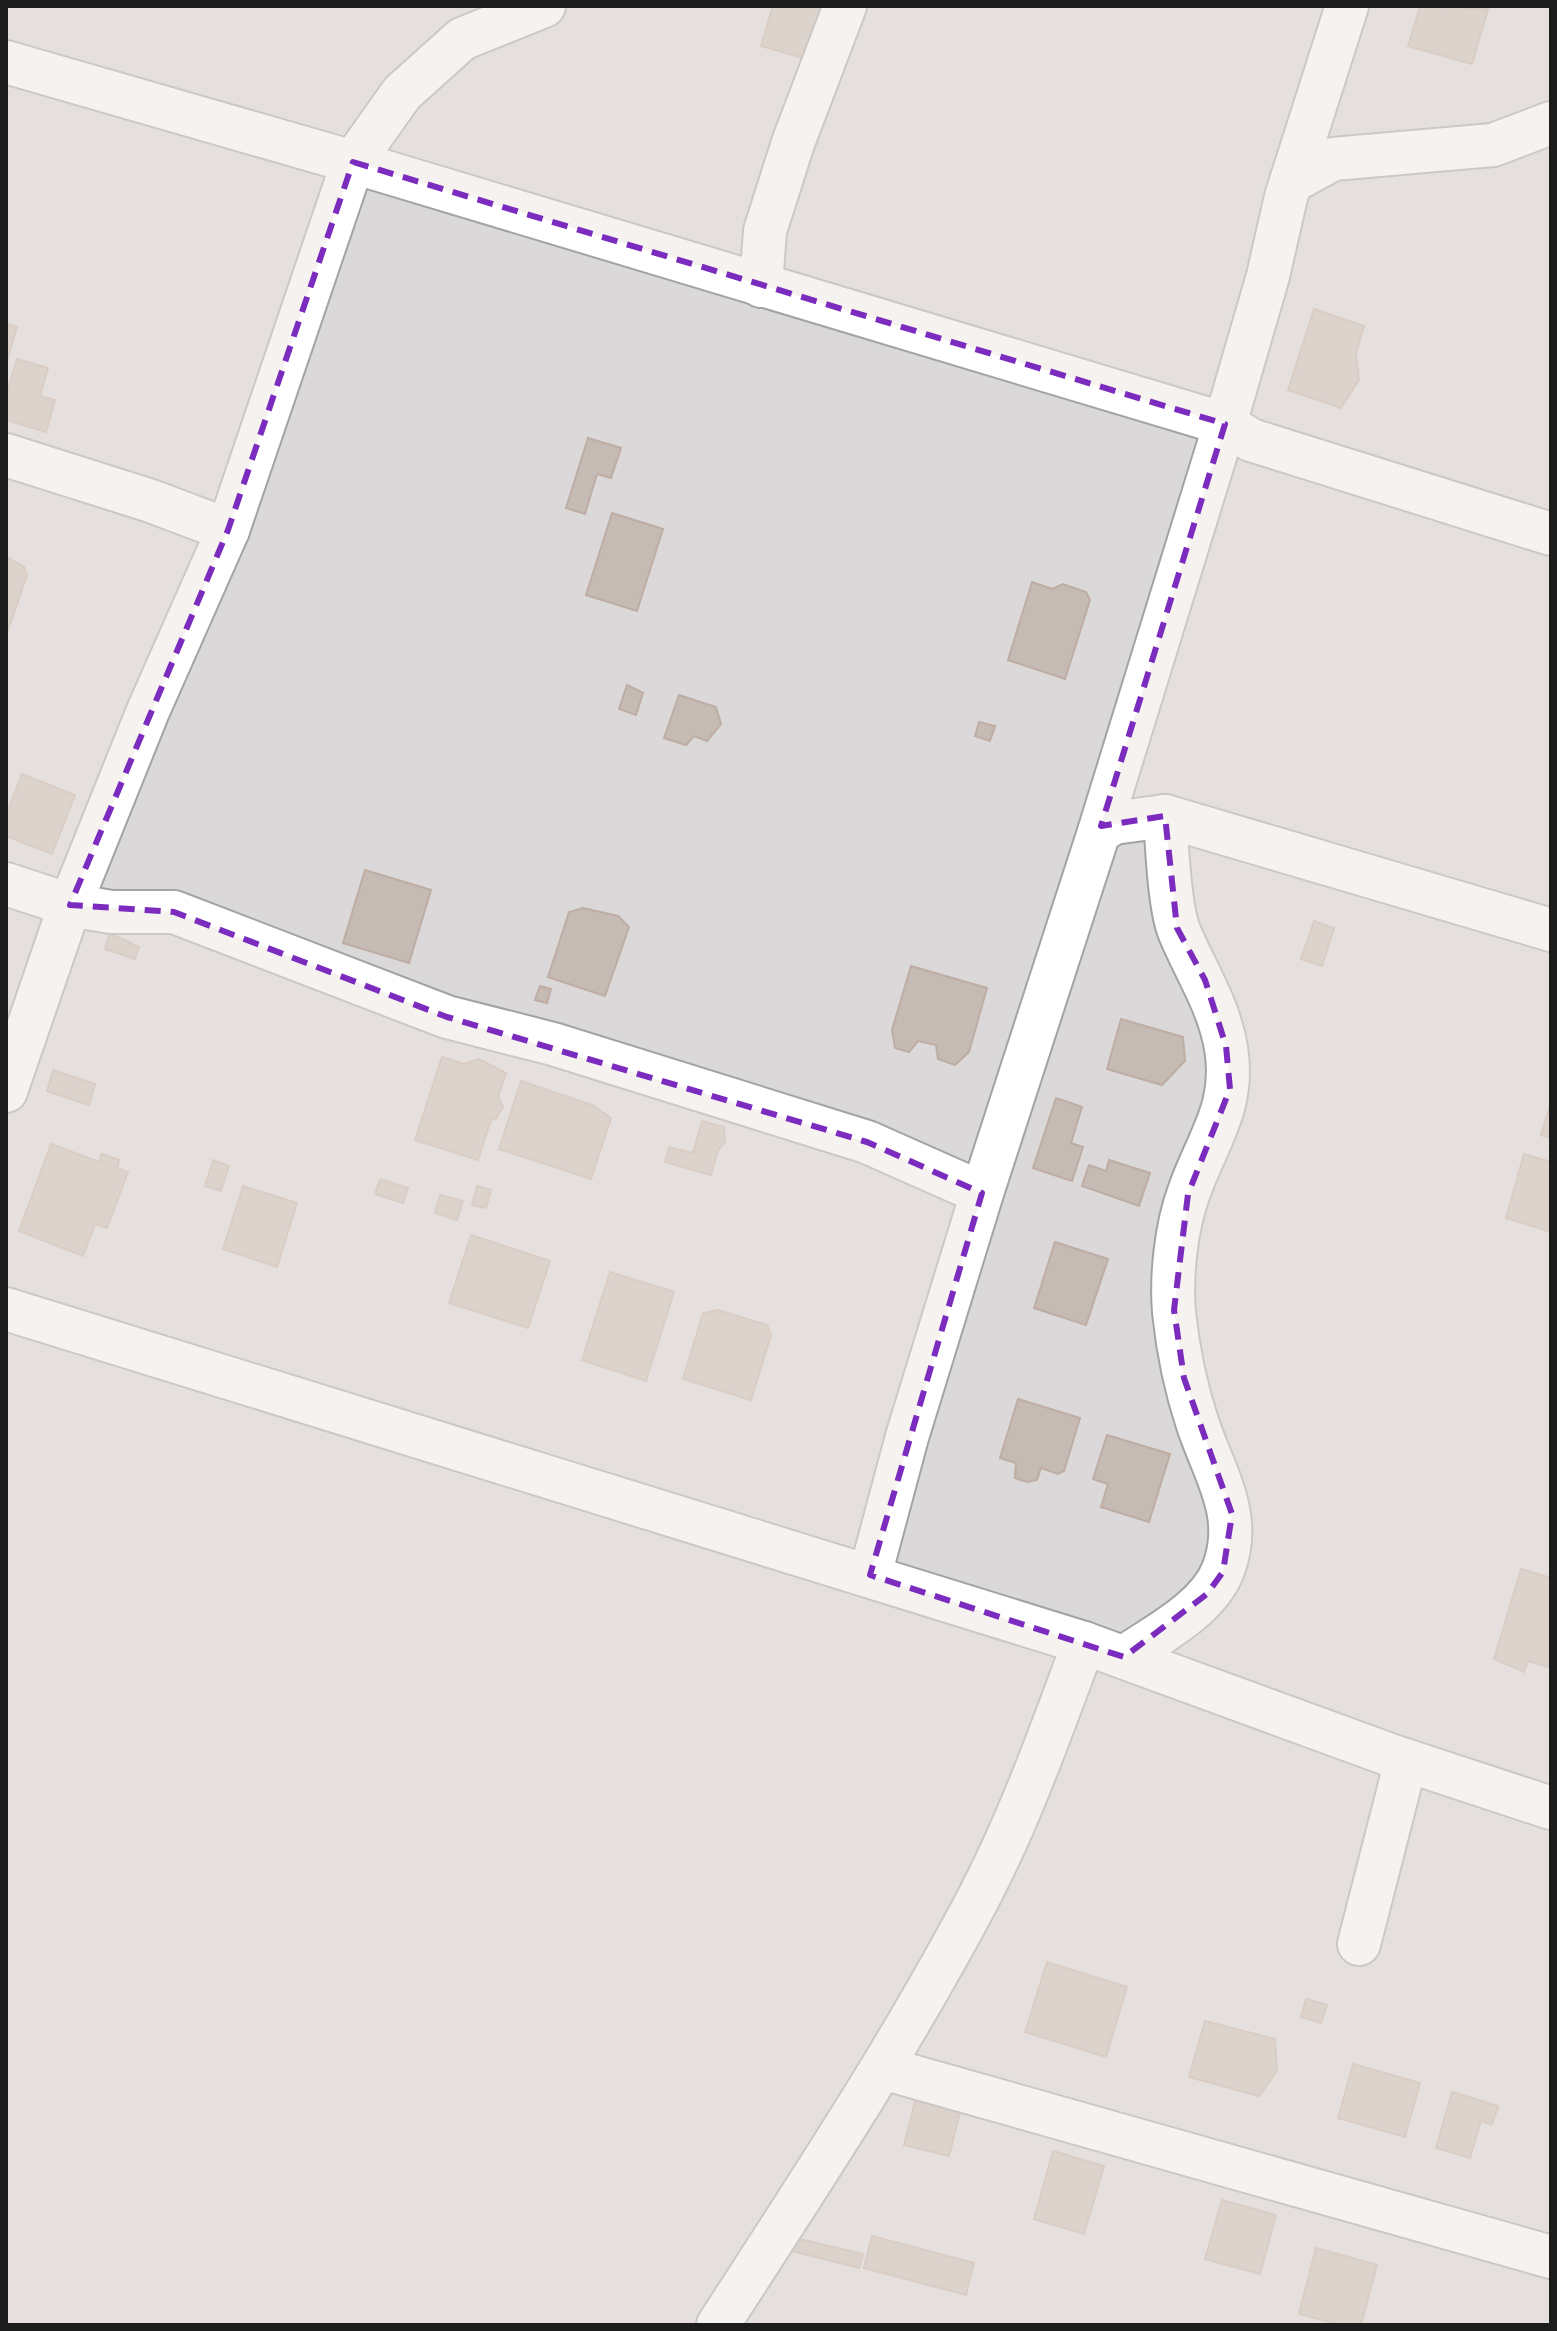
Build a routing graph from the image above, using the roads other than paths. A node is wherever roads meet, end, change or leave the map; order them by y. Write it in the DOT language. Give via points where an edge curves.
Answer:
graph roads {
  1 [pos="544,6"];
  2 [pos="845,6"];
  3 [pos="1347,6"];
  4 [pos="6,62"];
  5 [pos="1551,123"];
  6 [pos="353,162"];
  7 [pos="1291,182"];
  8 [pos="761,286"];
  9 [pos="1225,424"];
  10 [pos="6,455"];
  11 [pos="228,530"];
  12 [pos="1551,534"];
  13 [pos="1165,816"];
  14 [pos="1099,832"];
  15 [pos="6,884"];
  16 [pos="70,905"];
  17 [pos="1551,930"];
  18 [pos="6,1091"];
  19 [pos="982,1193"];
  20 [pos="6,1309"];
  21 [pos="870,1575"];
  22 [pos="1084,1643"];
  23 [pos="1124,1657"];
  24 [pos="1406,1761"];
  25 [pos="1551,1808"];
  26 [pos="1359,1944"];
  27 [pos="883,2068"];
  28 [pos="1551,2257"];
  29 [pos="718,2325"];
  1 -- 6 [label="street" via="462,39 402,93"];
  2 -- 8 [label="street" via="765,231"];
  3 -- 7 [label="street"];
  4 -- 6 [label="street"];
  5 -- 7 [label="street" via="1493,145 1333,159"];
  6 -- 8 [label="street"];
  6 -- 11 [label="street"];
  7 -- 9 [label="street"];
  8 -- 9 [label="street"];
  9 -- 12 [label="street" via="1251,440"];
  9 -- 14 [label="street"];
  10 -- 11 [label="street"];
  11 -- 16 [label="street"];
  13 -- 14 [label="street" via="1114,823"];
  13 -- 17 [label="street"];
  13 -- 23 [label="street" via="1177,928 1205,980 1226,1046 1230,1089 1188,1194 1177,1250 1174,1310 1184,1378 1232,1514 1226,1559 1215,1583 1185,1615"];
  14 -- 19 [label="street"];
  15 -- 16 [label="street"];
  16 -- 18 [label="street"];
  16 -- 19 [label="street" via="111,912 174,912 447,1017 553,1044 867,1142"];
  19 -- 21 [label="street"];
  20 -- 21 [label="street"];
  21 -- 22 [label="street"];
  22 -- 23 [label="street"];
  22 -- 27 [label="street" via="1020,1810 980,1895"];
  23 -- 24 [label="street"];
  24 -- 25 [label="street"];
  24 -- 26 [label="street"];
  27 -- 28 [label="street"];
  27 -- 29 [label="street"];
}
